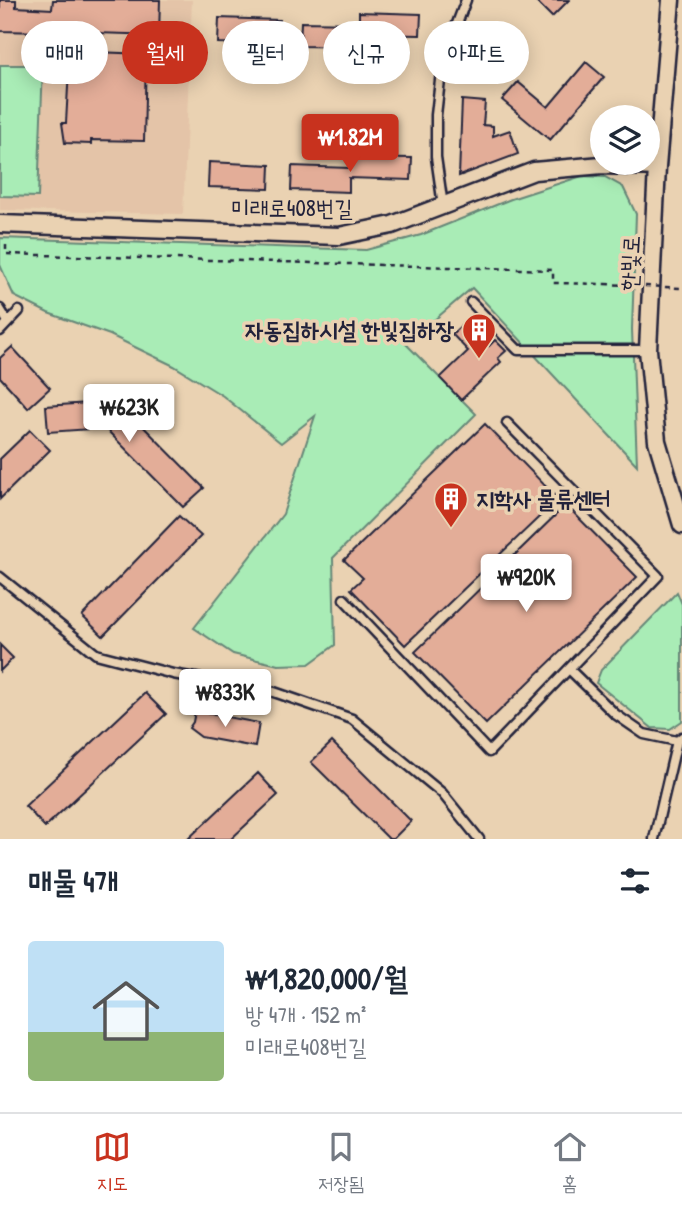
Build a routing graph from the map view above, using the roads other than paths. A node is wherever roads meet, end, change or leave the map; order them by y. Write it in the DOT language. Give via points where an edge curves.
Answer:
graph roads {
  1 [pos="466,0"];
  2 [pos="671,0"];
  3 [pos="660,131"];
  4 [pos="590,165"];
  5 [pos="657,175"];
  6 [pos="443,206"];
  7 [pos="0,224"];
  8 [pos="471,302"];
  9 [pos="0,309"];
  10 [pos="19,311"];
  11 [pos="8,322"];
  12 [pos="0,331"];
  13 [pos="648,350"];
  14 [pos="506,423"];
  15 [pos="682,525"];
  16 [pos="0,577"];
  17 [pos="344,600"];
  18 [pos="570,670"];
  19 [pos="679,739"];
  20 [pos="479,839"];
  21 [pos="654,839"];
  1 -- 6 [label="lane" via="442,63 436,157"];
  2 -- 3 [label="street, 한빛로"];
  4 -- 6 [label="street, 미래로408번길" via="534,171"];
  5 -- 13 [label="street, 한빛로"];
  6 -- 7 [label="street, 미래로408번길" via="392,225 339,236"];
  8 -- 13 [label="lane" via="518,350"];
  9 -- 11 [label="lane"];
  10 -- 11 [label="lane"];
  11 -- 12 [label="lane"];
  13 -- 15 [label="street, 한빛로" via="657,441"];
  14 -- 18 [label="lane" via="658,576"];
  16 -- 20 [label="lane" via="96,654 274,692 352,719 442,793"];
  17 -- 18 [label="lane" via="489,752"];
  18 -- 19 [label="lane" via="615,714 645,734"];
  19 -- 21 [label="lane"];
}
